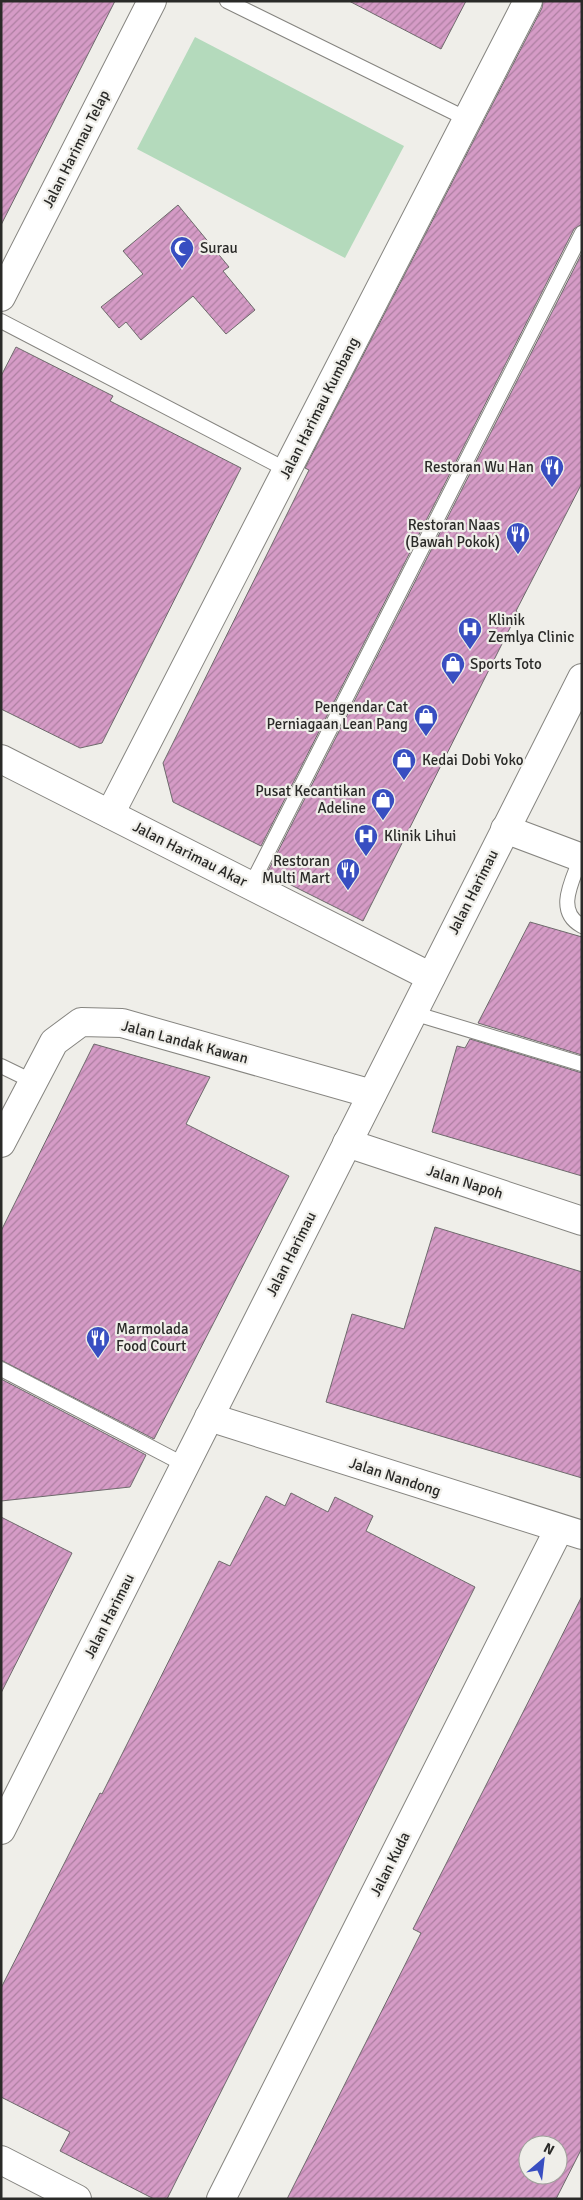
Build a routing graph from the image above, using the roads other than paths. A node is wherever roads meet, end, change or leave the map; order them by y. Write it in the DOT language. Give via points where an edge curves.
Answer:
graph roads {
  1 [pos="152,1"];
  2 [pos="227,1"];
  3 [pos="528,1"];
  4 [pos="467,119"];
  5 [pos="582,233"];
  6 [pos="1,297"];
  7 [pos="1,322"];
  8 [pos="287,470"];
  9 [pos="582,678"];
  10 [pos="1,759"];
  11 [pos="110,814"];
  12 [pos="505,829"];
  13 [pos="581,858"];
  14 [pos="251,885"];
  15 [pos="582,926"];
  16 [pos="431,977"];
  17 [pos="413,1013"];
  18 [pos="582,1064"];
  19 [pos="1,1066"];
  20 [pos="34,1082"];
  21 [pos="372,1094"];
  22 [pos="1,1143"];
  23 [pos="347,1143"];
  24 [pos="582,1221"];
  25 [pos="1,1369"];
  26 [pos="209,1417"];
  27 [pos="185,1466"];
  28 [pos="570,1532"];
  29 [pos="1,1830"];
  30 [pos="1,2160"];
  31 [pos="77,2199"];
  32 [pos="220,2199"];
  1 -- 6 [label="street, Jalan Harimau Telap"];
  2 -- 4 [label="lane"];
  3 -- 4 [label="street, Jalan Harimau Kumbang"];
  4 -- 8 [label="street, Jalan Harimau Kumbang"];
  5 -- 14 [label="lane"];
  7 -- 8 [label="lane"];
  8 -- 11 [label="street, Jalan Harimau Kumbang"];
  9 -- 12 [label="street, Jalan Harimau"];
  10 -- 11 [label="street, Jalan Harimau Akar"];
  11 -- 14 [label="street, Jalan Harimau Akar"];
  12 -- 13 [label="street"];
  12 -- 16 [label="street, Jalan Harimau"];
  13 -- 15 [label="lane" via="566,904 568,914"];
  14 -- 16 [label="street, Jalan Harimau Akar"];
  16 -- 17 [label="street, Jalan Harimau"];
  17 -- 18 [label="lane"];
  17 -- 21 [label="street, Jalan Harimau"];
  19 -- 20 [label="lane"];
  20 -- 21 [label="street, Jalan Landak Kawan" via="54,1042 81,1022 122,1023"];
  20 -- 22 [label="street, Jalan Landak Kawan"];
  21 -- 23 [label="street, Jalan Harimau"];
  23 -- 24 [label="street, Jalan Napoh"];
  23 -- 26 [label="street, Jalan Harimau"];
  25 -- 27 [label="lane"];
  26 -- 27 [label="street, Jalan Harimau"];
  26 -- 28 [label="street, Jalan Nandong"];
  27 -- 29 [label="street, Jalan Harimau"];
  28 -- 32 [label="street, Jalan Kuda"];
  30 -- 31 [label="street"];
}
